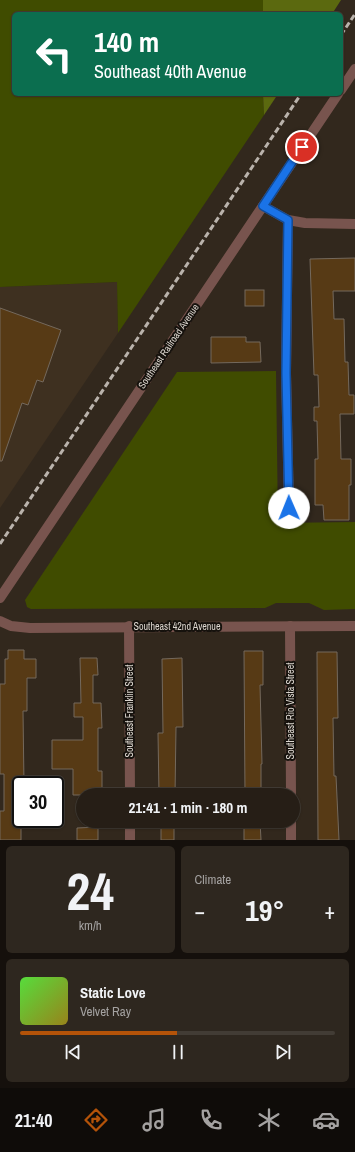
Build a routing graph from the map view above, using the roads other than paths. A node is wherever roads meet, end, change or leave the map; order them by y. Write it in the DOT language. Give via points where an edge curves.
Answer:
graph roads {
  1 [pos="355,69"];
  2 [pos="343,87"];
  3 [pos="337,96"];
  4 [pos="263,206"];
  5 [pos="288,220"];
  6 [pos="355,224"];
  7 [pos="289,508"];
  8 [pos="0,598"];
  9 [pos="0,620"];
  10 [pos="129,626"];
  11 [pos="290,626"];
  12 [pos="355,626"];
  13 [pos="130,788"];
  14 [pos="291,788"];
  15 [pos="130,828"];
  16 [pos="291,828"];
  17 [pos="130,840"];
  18 [pos="291,840"];
  1 -- 2 [label="street"];
  3 -- 4 [label="street, Southeast Railroad Avenue"];
  4 -- 5 [label="street"];
  4 -- 8 [label="street, Southeast Railroad Avenue"];
  5 -- 6 [label="street" via="304,223"];
  5 -- 7 [label="street" via="286,373"];
  9 -- 10 [label="street, Southeast 42nd Avenue" via="12,626 30,628"];
  10 -- 11 [label="street, Southeast 42nd Avenue"];
  10 -- 13 [label="street, Southeast Franklin Street"];
  11 -- 12 [label="street, Southeast 42nd Avenue"];
  11 -- 14 [label="street, Southeast Rio Vista Street"];
  15 -- 17 [label="street"];
  16 -- 18 [label="street"];
}
